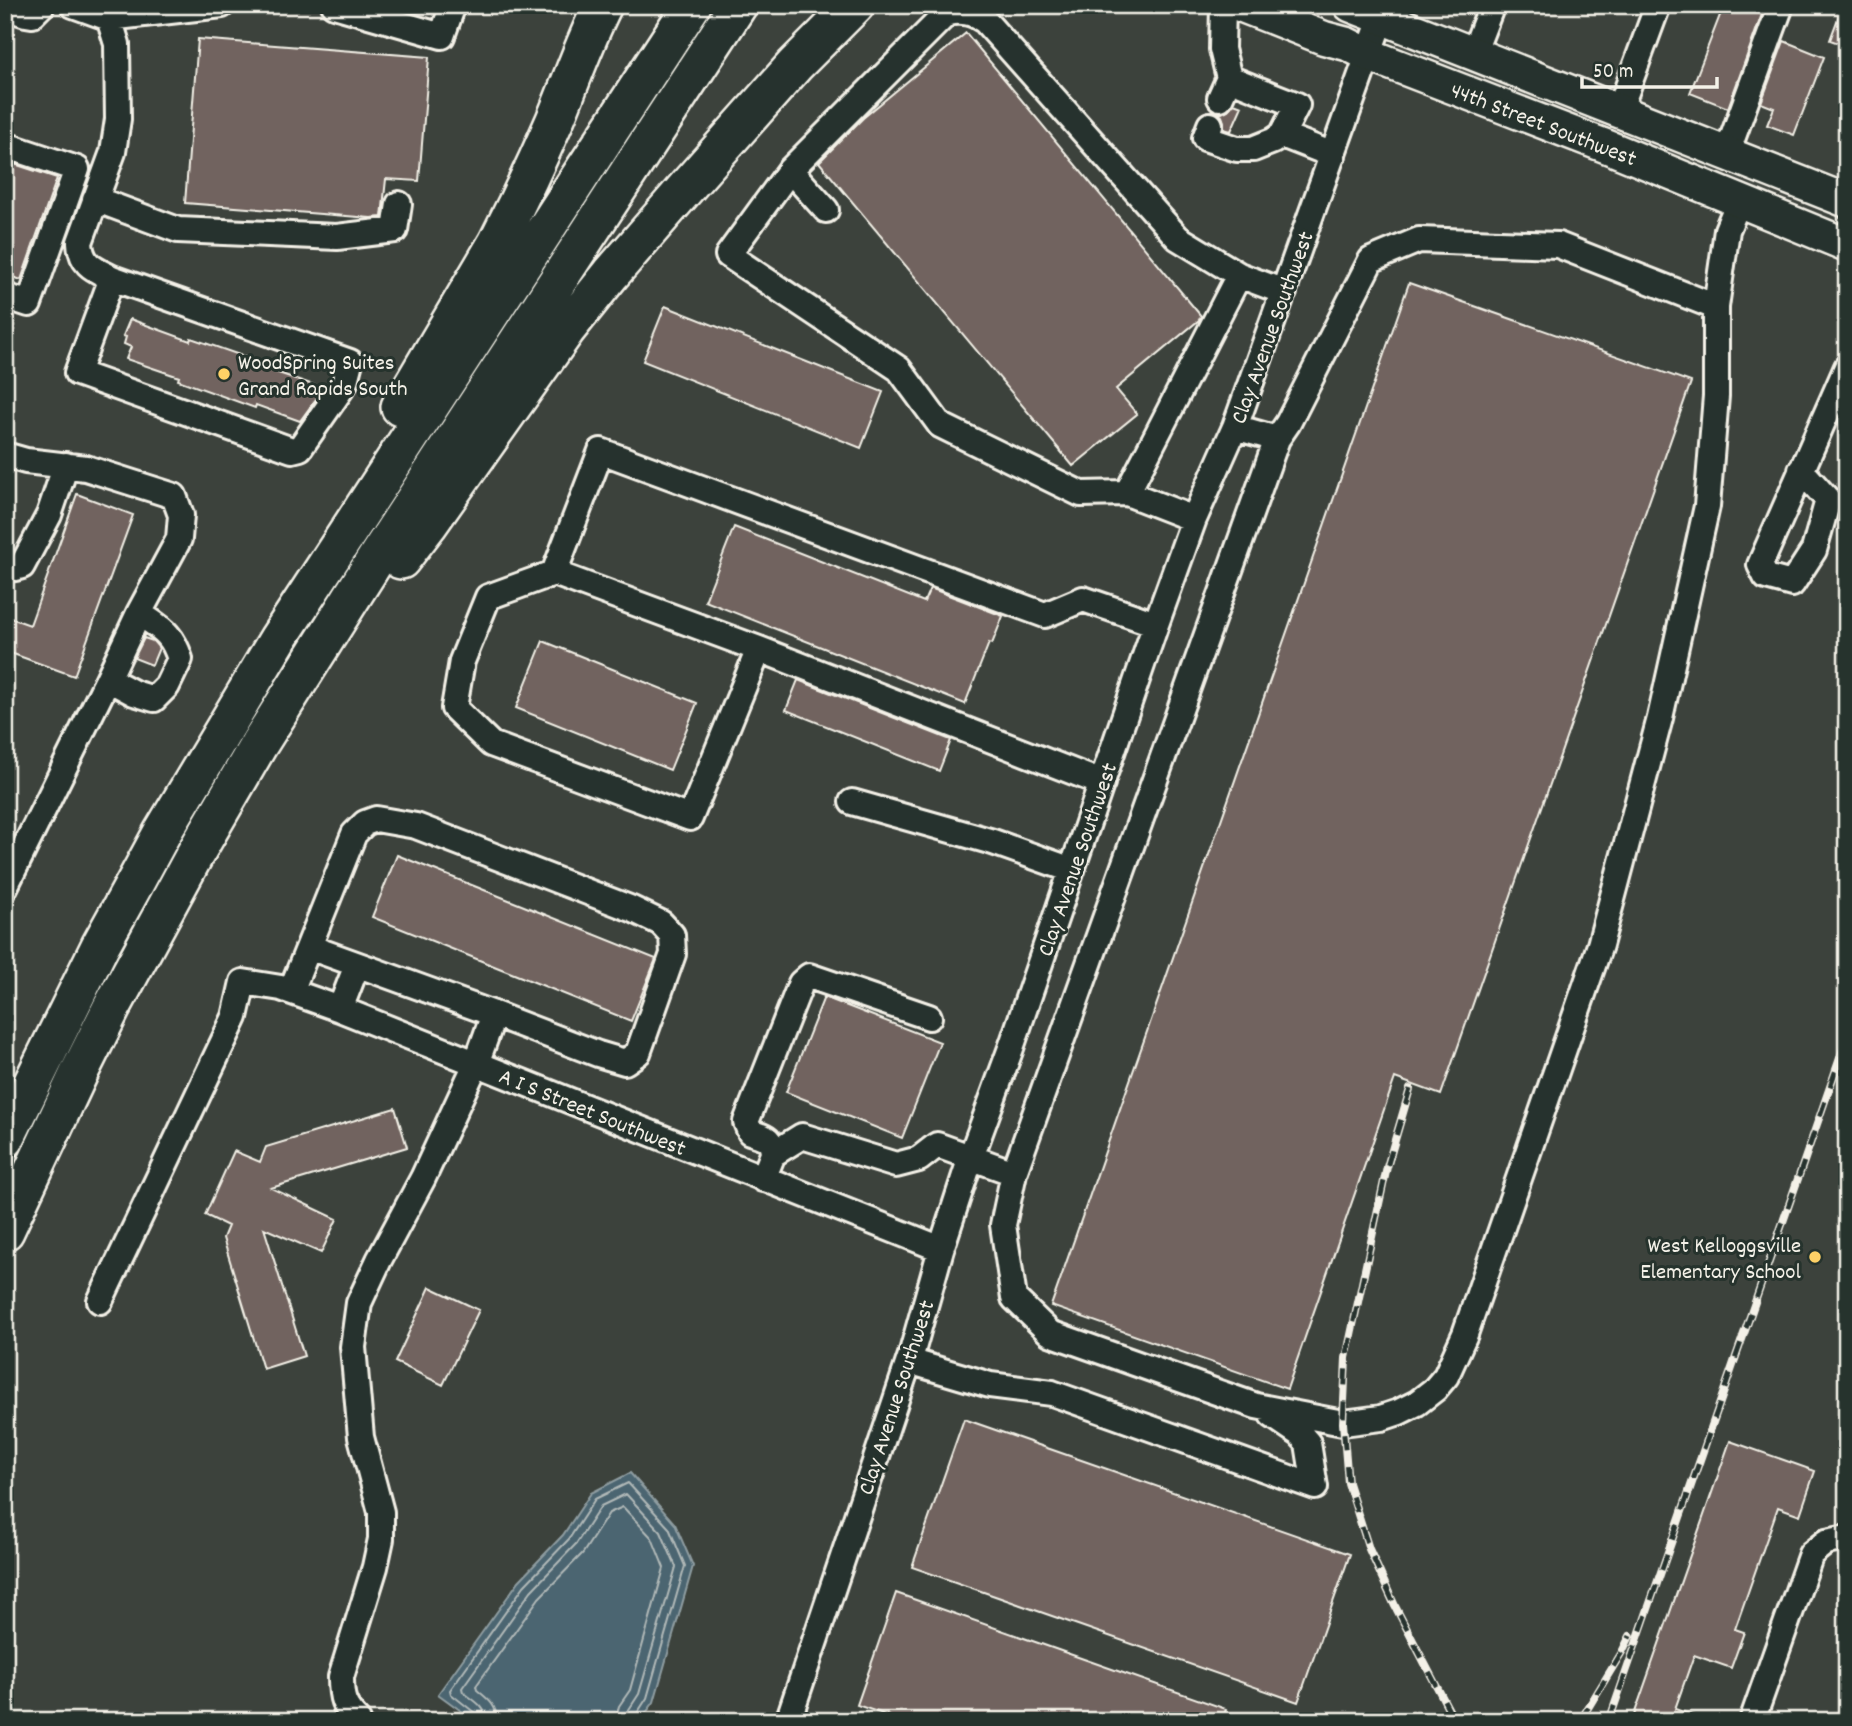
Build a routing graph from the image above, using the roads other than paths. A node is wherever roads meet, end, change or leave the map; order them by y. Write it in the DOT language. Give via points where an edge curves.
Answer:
graph roads {
  1 [pos="42,5"];
  2 [pos="73,5"];
  3 [pos="222,5"];
  4 [pos="334,5"];
  5 [pos="453,5"];
  6 [pos="692,5"];
  7 [pos="738,5"];
  8 [pos="839,5"];
  9 [pos="855,5"];
  10 [pos="1223,5"];
  11 [pos="1240,5"];
  12 [pos="1350,5"];
  13 [pos="1492,5"];
  14 [pos="1658,5"];
  15 [pos="1773,5"];
  16 [pos="5,7"];
  17 [pos="162,9"];
  18 [pos="1384,12"];
  19 [pos="597,14"];
  20 [pos="109,18"];
  21 [pos="1473,54"];
  22 [pos="1369,55"];
  23 [pos="795,65"];
  24 [pos="1619,111"];
  25 [pos="1208,132"];
  26 [pos="1282,135"];
  27 [pos="5,145"];
  28 [pos="1727,153"];
  29 [pos="1333,155"];
  30 [pos="790,170"];
  31 [pos="95,199"];
  32 [pos="1739,201"];
  33 [pos="1847,201"];
  34 [pos="399,204"];
  35 [pos="826,210"];
  36 [pos="1847,246"];
  37 [pos="1239,275"];
  38 [pos="113,278"];
  39 [pos="1283,292"];
  40 [pos="5,296"];
  41 [pos="1716,307"];
  42 [pos="1847,367"];
  43 [pos="1235,427"];
  44 [pos="1277,439"];
  45 [pos="5,455"];
  46 [pos="66,466"];
  47 [pos="1801,470"];
  48 [pos="1127,493"];
  49 [pos="1194,519"];
  50 [pos="5,569"];
  51 [pos="554,573"];
  52 [pos="139,613"];
  53 [pos="1156,624"];
  54 [pos="759,649"];
  55 [pos="108,679"];
  56 [pos="259,744"];
  57 [pos="1101,783"];
  58 [pos="852,802"];
  59 [pos="162,833"];
  60 [pos="1072,870"];
  61 [pos="5,887"];
  62 [pos="309,947"];
  63 [pos="357,965"];
  64 [pos="290,991"];
  65 [pos="340,1009"];
  66 [pos="494,1014"];
  67 [pos="929,1017"];
  68 [pos="476,1064"];
  69 [pos="5,1139"];
  70 [pos="773,1154"];
  71 [pos="971,1157"];
  72 [pos="1014,1173"];
  73 [pos="763,1178"];
  74 [pos="5,1231"];
  75 [pos="941,1249"];
  76 [pos="100,1301"];
  77 [pos="909,1361"];
  78 [pos="1256,1406"];
  79 [pos="1845,1538"];
  80 [pos="358,1721"];
  81 [pos="788,1721"];
  82 [pos="1752,1721"];
  1 -- 16 [label="street" via="32,15"];
  2 -- 20 [label="street"];
  3 -- 17 [label="street"];
  4 -- 5 [label="street" via="442,36"];
  6 -- 59 [label="highway" via="285,628"];
  7 -- 56 [label="highway"];
  8 -- 23 [label="highway"];
  9 -- 23 [label="highway"];
  10 -- 26 [label="street" via="1224,88 1297,105"];
  11 -- 22 [label="main road, 44th Street Southwest"];
  12 -- 18 [label="main road, 44th Street Southwest"];
  13 -- 21 [label="street"];
  14 -- 24 [label="street"];
  15 -- 28 [label="street" via="1780,8"];
  17 -- 20 [label="street"];
  18 -- 21 [label="main road, 44th Street Southwest"];
  18 -- 22 [label="street, Clay Avenue Southwest"];
  19 -- 59 [label="highway" via="531,174 497,243 268,635"];
  20 -- 31 [label="street" via="117,44 118,119 113,152"];
  21 -- 24 [label="main road, 44th Street Southwest"];
  22 -- 29 [label="street, Clay Avenue Southwest"];
  22 -- 32 [label="main road, 44th Street Southwest"];
  23 -- 56 [label="highway" via="586,305 428,524"];
  24 -- 28 [label="main road, 44th Street Southwest"];
  25 -- 26 [label="street" via="1237,149 1253,149"];
  26 -- 29 [label="street"];
  27 -- 40 [label="street" via="77,169 29,304"];
  28 -- 33 [label="main road, 44th Street Southwest"];
  29 -- 39 [label="street, Clay Avenue Southwest"];
  30 -- 35 [label="street"];
  30 -- 37 [label="street" via="947,13 973,13 1178,238"];
  30 -- 48 [label="street" via="728,255 899,369 940,425 1081,494"];
  31 -- 34 [label="street" via="178,230 337,237 395,230"];
  31 -- 38 [label="street" via="80,249 92,268"];
  32 -- 36 [label="main road, 44th Street Southwest"];
  32 -- 41 [label="street" via="1727,230"];
  37 -- 39 [label="street"];
  37 -- 48 [label="street"];
  38 -- 38 [label="street" via="77,373 292,450 300,448 344,385 350,362"];
  39 -- 43 [label="street, Clay Avenue Southwest"];
  41 -- 44 [label="street" via="1558,245 1419,240 1371,260"];
  41 -- 78 [label="street" via="1716,396 1707,506 1660,718 1600,945 1465,1334 1446,1376 1417,1403 1399,1412 1343,1423"];
  42 -- 47 [label="street"];
  43 -- 44 [label="street"];
  43 -- 49 [label="street, Clay Avenue Southwest"];
  44 -- 72 [label="street"];
  45 -- 46 [label="street"];
  46 -- 50 [label="street" via="49,515 22,566"];
  46 -- 52 [label="street" via="174,496 181,514 179,539"];
  48 -- 49 [label="street"];
  49 -- 53 [label="street, Clay Avenue Southwest"];
  51 -- 53 [label="street" via="601,451 1045,615 1083,598"];
  51 -- 54 [label="street"];
  51 -- 54 [label="street" via="488,597 462,661 454,708 491,744 603,786 690,818"];
  52 -- 55 [label="street"];
  52 -- 55 [label="street" via="168,633 180,659 176,668 154,699"];
  53 -- 57 [label="street, Clay Avenue Southwest"];
  54 -- 57 [label="street"];
  55 -- 61 [label="street"];
  56 -- 74 [label="highway" via="111,1009"];
  57 -- 60 [label="street, Clay Avenue Southwest"];
  58 -- 60 [label="street"];
  59 -- 69 [label="highway" via="100,946"];
  60 -- 71 [label="street, Clay Avenue Southwest"];
  62 -- 63 [label="street"];
  62 -- 64 [label="street"];
  62 -- 66 [label="street" via="354,834 365,822 376,819 416,826 632,909 661,923 671,935 673,954 638,1054 625,1062"];
  63 -- 65 [label="street"];
  63 -- 66 [label="street"];
  64 -- 65 [label="street, A I S Street Southwest"];
  64 -- 76 [label="street, A I S Street Southwest" via="243,982 235,1017"];
  65 -- 68 [label="street, A I S Street Southwest"];
  66 -- 68 [label="street"];
  67 -- 70 [label="street" via="809,976 801,983 746,1122 750,1132 767,1139"];
  68 -- 73 [label="street, A I S Street Southwest"];
  68 -- 80 [label="street" via="359,1303 353,1348 361,1437 381,1512 382,1539 341,1677 341,1695"];
  70 -- 71 [label="street" via="802,1136 897,1165 919,1159 937,1145"];
  70 -- 73 [label="street"];
  71 -- 72 [label="street"];
  71 -- 75 [label="street, Clay Avenue Southwest"];
  72 -- 78 [label="street" via="1003,1225 1014,1298 1050,1334"];
  73 -- 75 [label="street, A I S Street Southwest"];
  75 -- 77 [label="street, Clay Avenue Southwest"];
  77 -- 78 [label="street" via="990,1385 1052,1393 1315,1487 1308,1443"];
  77 -- 81 [label="street, Clay Avenue Southwest"];
  79 -- 82 [label="street" via="1826,1542 1811,1554"];
}
